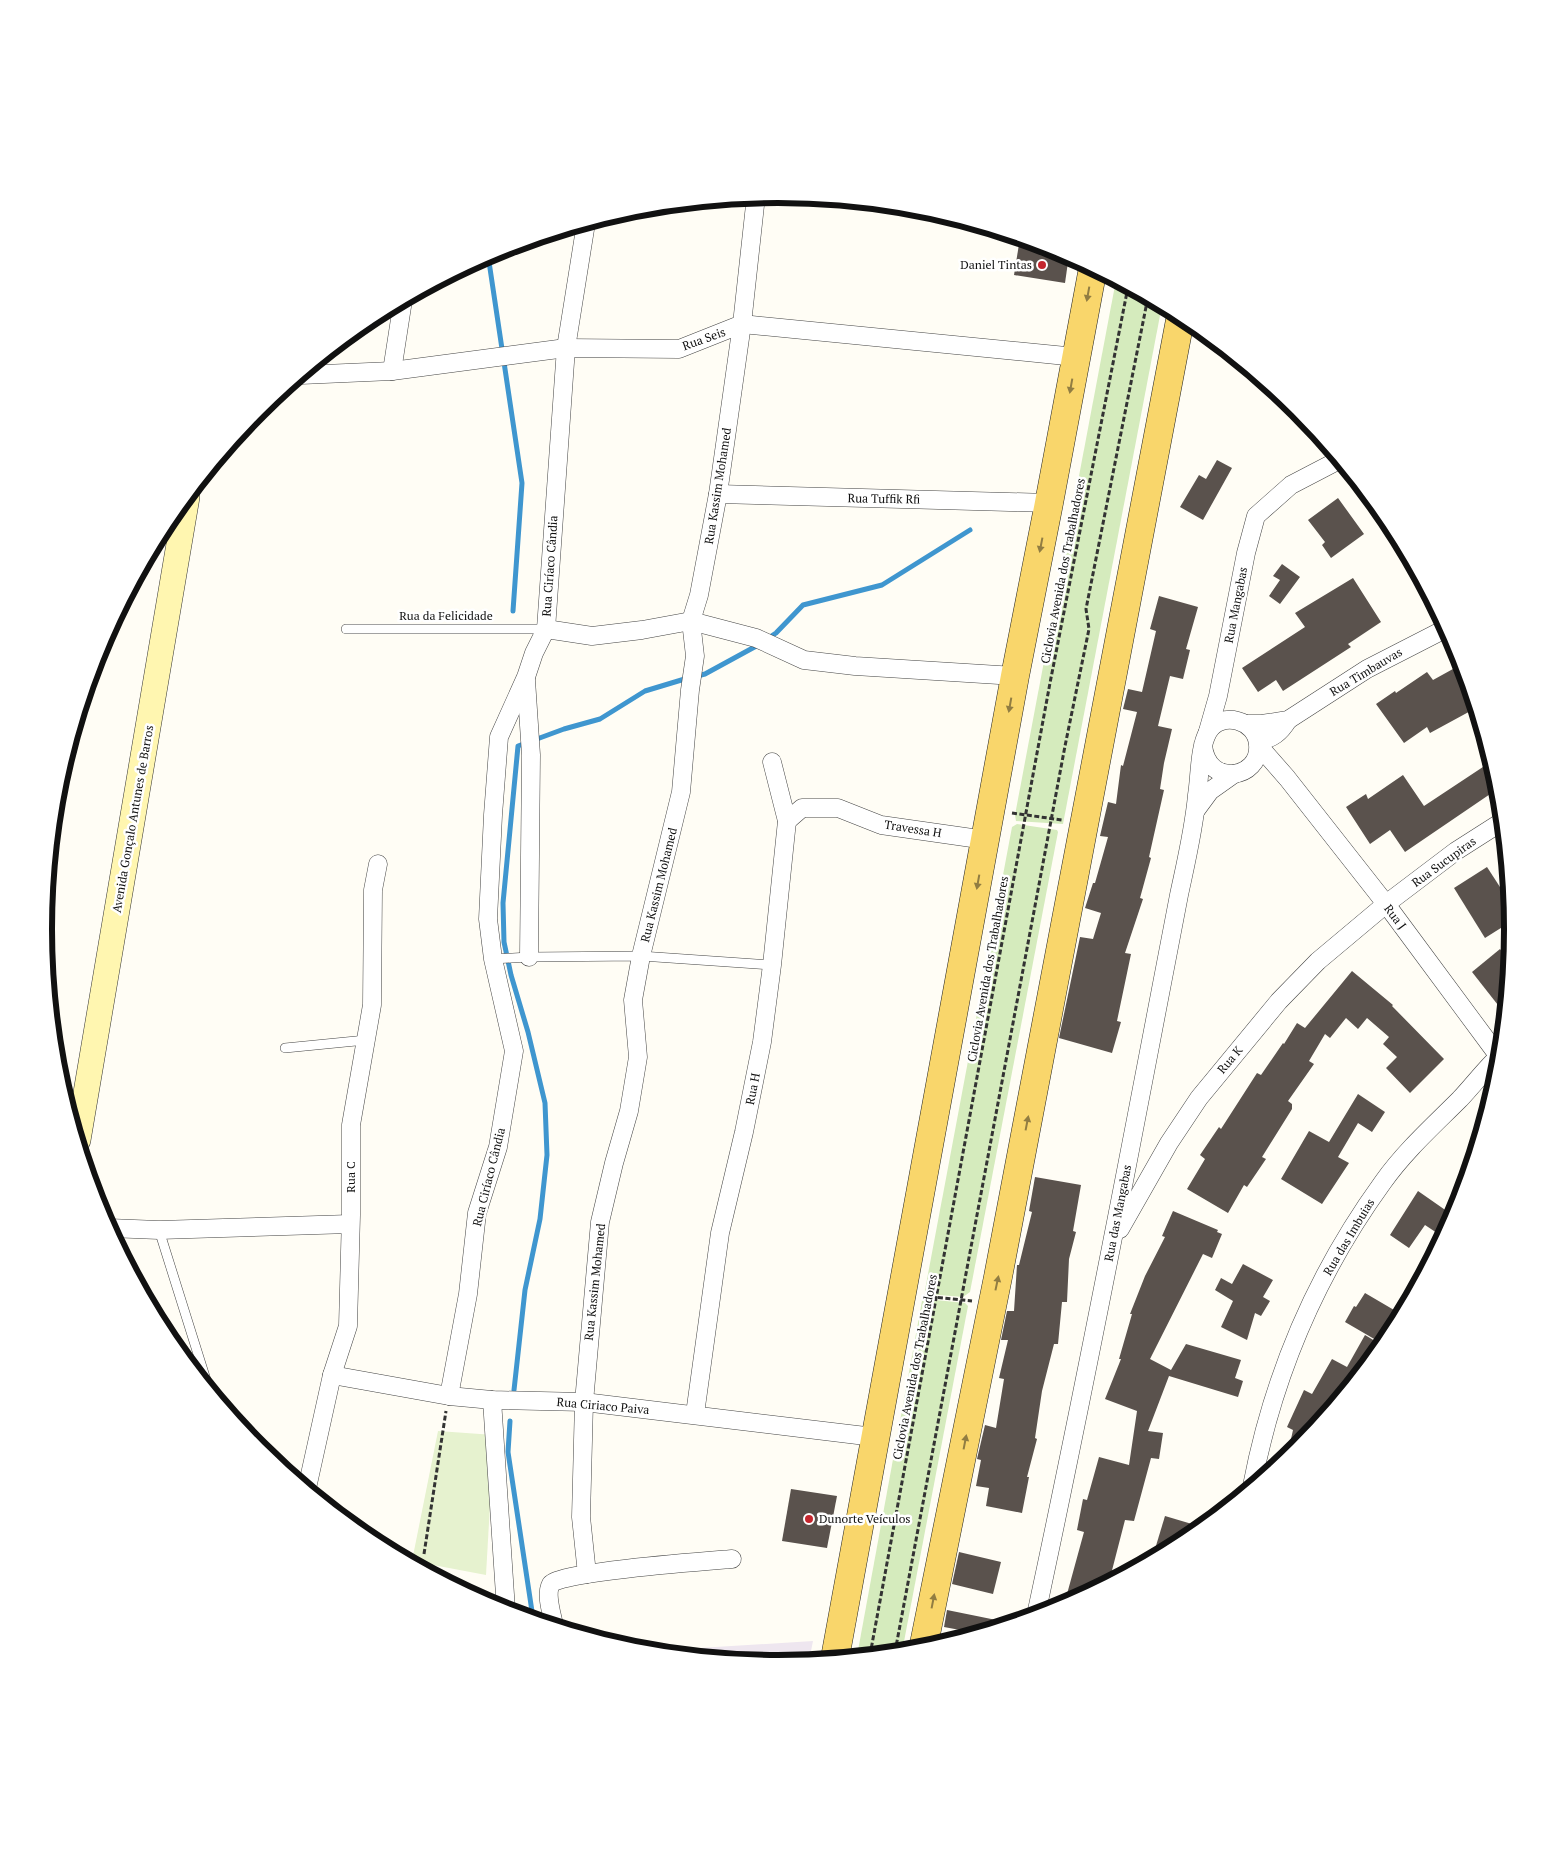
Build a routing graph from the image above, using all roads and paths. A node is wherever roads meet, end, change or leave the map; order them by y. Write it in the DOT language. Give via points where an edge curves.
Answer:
graph roads {
  1 [pos="755,204"];
  2 [pos="585,230"];
  3 [pos="1092,274"];
  4 [pos="1127,292"];
  5 [pos="1147,303"];
  6 [pos="403,308"];
  7 [pos="1179,323"];
  8 [pos="742,324"];
  9 [pos="566,348"];
  10 [pos="1076,357"];
  11 [pos="392,371"];
  12 [pos="310,375"];
  13 [pos="1334,463"];
  14 [pos="718,494"];
  15 [pos="1050,503"];
  16 [pos="184,513"];
  17 [pos="691,621"];
  18 [pos="346,628"];
  19 [pos="546,629"];
  20 [pos="1440,631"];
  21 [pos="1015,676"];
  22 [pos="526,677"];
  23 [pos="1218,696"];
  24 [pos="1288,720"];
  25 [pos="1242,722"];
  26 [pos="1206,738"];
  27 [pos="1258,744"];
  28 [pos="772,762"];
  29 [pos="1240,772"];
  30 [pos="1287,778"];
  31 [pos="991,810"];
  32 [pos="1196,810"];
  33 [pos="1025,815"];
  34 [pos="1051,819"];
  35 [pos="787,821"];
  36 [pos="1084,823"];
  37 [pos="1497,825"];
  38 [pos="986,840"];
  39 [pos="378,864"];
  40 [pos="1386,904"];
  41 [pos="641,956"];
  42 [pos="521,958"];
  43 [pos="494,959"];
  44 [pos="772,965"];
  45 [pos="366,1040"];
  46 [pos="285,1048"];
  47 [pos="1494,1048"];
  48 [pos="1492,1064"];
  49 [pos="80,1127"];
  50 [pos="350,1224"];
  51 [pos="117,1228"];
  52 [pos="159,1230"];
  53 [pos="1111,1244"];
  54 [pos="903,1294"];
  55 [pos="937,1297"];
  56 [pos="961,1300"];
  57 [pos="992,1303"];
  58 [pos="203,1372"];
  59 [pos="332,1375"];
  60 [pos="449,1396"];
  61 [pos="492,1400"];
  62 [pos="584,1402"];
  63 [pos="696,1414"];
  64 [pos="874,1437"];
  65 [pos="1254,1477"];
  66 [pos="308,1482"];
  67 [pos="424,1554"];
  68 [pos="732,1559"];
  69 [pos="586,1574"];
  70 [pos="505,1602"];
  71 [pos="1038,1607"];
  72 [pos="553,1618"];
  73 [pos="925,1640"];
  74 [pos="896,1645"];
  75 [pos="871,1649"];
  76 [pos="836,1652"];
  1 -- 8 [label="street, Rua Kassim Mohamed"];
  2 -- 9 [label="street, Rua Ciríaco Cândia"];
  3 -- 10 [label="main road, one-way"];
  4 -- 33 [label="path, Ciclovia Avenida dos Trabalhadores"];
  5 -- 34 [label="path" via="1086,609 1089,629"];
  6 -- 11 [label="street"];
  7 -- 36 [label="main road"];
  8 -- 9 [label="street, Rua Seis" via="679,349"];
  8 -- 10 [label="street, Rua Seis"];
  8 -- 14 [label="street, Rua Kassim Mohamed"];
  9 -- 11 [label="street, Rua Seis"];
  9 -- 19 [label="street, Rua Ciríaco Cândia"];
  10 -- 15 [label="main road, one-way"];
  11 -- 12 [label="street, Rua Seis"];
  13 -- 23 [label="street, Rua Mangabas" via="1291,485 1256,516"];
  14 -- 15 [label="street, Rua Tuffik Rfi"];
  14 -- 17 [label="street, Rua Kassim Mohamed"];
  15 -- 21 [label="main road, one-way"];
  16 -- 49 [label="main road, Avenida Gonçalo Antunes de Barros"];
  17 -- 19 [label="street" via="592,636"];
  17 -- 21 [label="street" via="756,638 804,660"];
  17 -- 41 [label="street, Rua Kassim Mohamed" via="695,656 681,792"];
  18 -- 19 [label="lane, Rua da Felicidade"];
  19 -- 22 [label="street, Rua Ciríaco Cândia"];
  20 -- 24 [label="street, Rua Timbauvas" via="1367,669"];
  21 -- 31 [label="main road, one-way"];
  22 -- 42 [label="street" via="531,755"];
  22 -- 43 [label="street, Rua Ciríaco Cândia" via="499,737 488,919"];
  23 -- 25 [label="street" via="1229,713"];
  23 -- 26 [label="street, Rua Mangabas"];
  24 -- 25 [label="street" via="1262,724"];
  24 -- 27 [label="street" via="1280,732"];
  25 -- 26 [label="street" via="1226,720 1216,724"];
  25 -- 27 [label="street" via="1254,732"];
  26 -- 29 [label="street" via="1204,754 1208,763 1224,774"];
  26 -- 32 [label="street, Rua das Mangabas"];
  27 -- 29 [label="street" via="1252,764"];
  27 -- 30 [label="street, Rua J"];
  28 -- 35 [label="street, Rua H"];
  29 -- 30 [label="street"];
  29 -- 32 [label="street" via="1210,791"];
  30 -- 40 [label="street, Rua J"];
  31 -- 33 [label="path"];
  31 -- 38 [label="main road"];
  32 -- 53 [label="street, Rua das Mangabas"];
  33 -- 34 [label="path"];
  33 -- 55 [label="path, Ciclovia Avenida dos Trabalhadores"];
  34 -- 36 [label="path"];
  34 -- 56 [label="path"];
  35 -- 38 [label="street, Travessa H" via="802,808 838,808 881,825"];
  35 -- 44 [label="street, Rua H"];
  57 -- 36 [label="main road, one-way"];
  37 -- 40 [label="street, Rua Sucupiras" via="1456,850"];
  38 -- 54 [label="main road, one-way"];
  39 -- 45 [label="street, Rua C" via="373,890 372,1005"];
  40 -- 47 [label="street, Rua J"];
  40 -- 53 [label="street, Rua K" via="1311,968 1199,1098 1169,1142"];
  41 -- 42 [label="lane"];
  41 -- 44 [label="lane"];
  41 -- 62 [label="street, Rua Kassim Mohamed" via="633,1000 638,1057 629,1111 600,1222"];
  42 -- 43 [label="lane"];
  43 -- 60 [label="street, Rua Ciríaco Cândia" via="514,1051 498,1147 477,1214 468,1294"];
  44 -- 63 [label="street, Rua H" via="762,1042 720,1233"];
  45 -- 46 [label="lane"];
  45 -- 50 [label="street, Rua C" via="352,1125"];
  48 -- 65 [label="street, Rua das Imbuias" via="1410,1148 1383,1182 1339,1250 1300,1327 1281,1376"];
  50 -- 52 [label="street"];
  50 -- 59 [label="street, Rua C" via="348,1326"];
  51 -- 52 [label="street"];
  52 -- 58 [label="lane"];
  53 -- 71 [label="street, Rua das Mangabas"];
  54 -- 55 [label="path"];
  54 -- 64 [label="main road"];
  55 -- 56 [label="path"];
  55 -- 75 [label="path, Ciclovia Avenida dos Trabalhadores"];
  56 -- 57 [label="path"];
  56 -- 74 [label="path"];
  73 -- 57 [label="main road, one-way"];
  59 -- 60 [label="street, Rua Ciriaco Paiva"];
  59 -- 66 [label="street, Rua C"];
  60 -- 61 [label="street, Rua Ciriaco Paiva"];
  60 -- 67 [label="path"];
  61 -- 62 [label="street, Rua Ciriaco Paiva"];
  61 -- 70 [label="street"];
  62 -- 63 [label="street, Rua Ciriaco Paiva"];
  62 -- 69 [label="street, Rua Kassim Mohamed" via="582,1518"];
  63 -- 64 [label="street, Rua Ciriaco Paiva"];
  64 -- 76 [label="main road"];
  68 -- 69 [label="street"];
  69 -- 72 [label="street" via="555,1580 551,1585 548,1592"];
}
